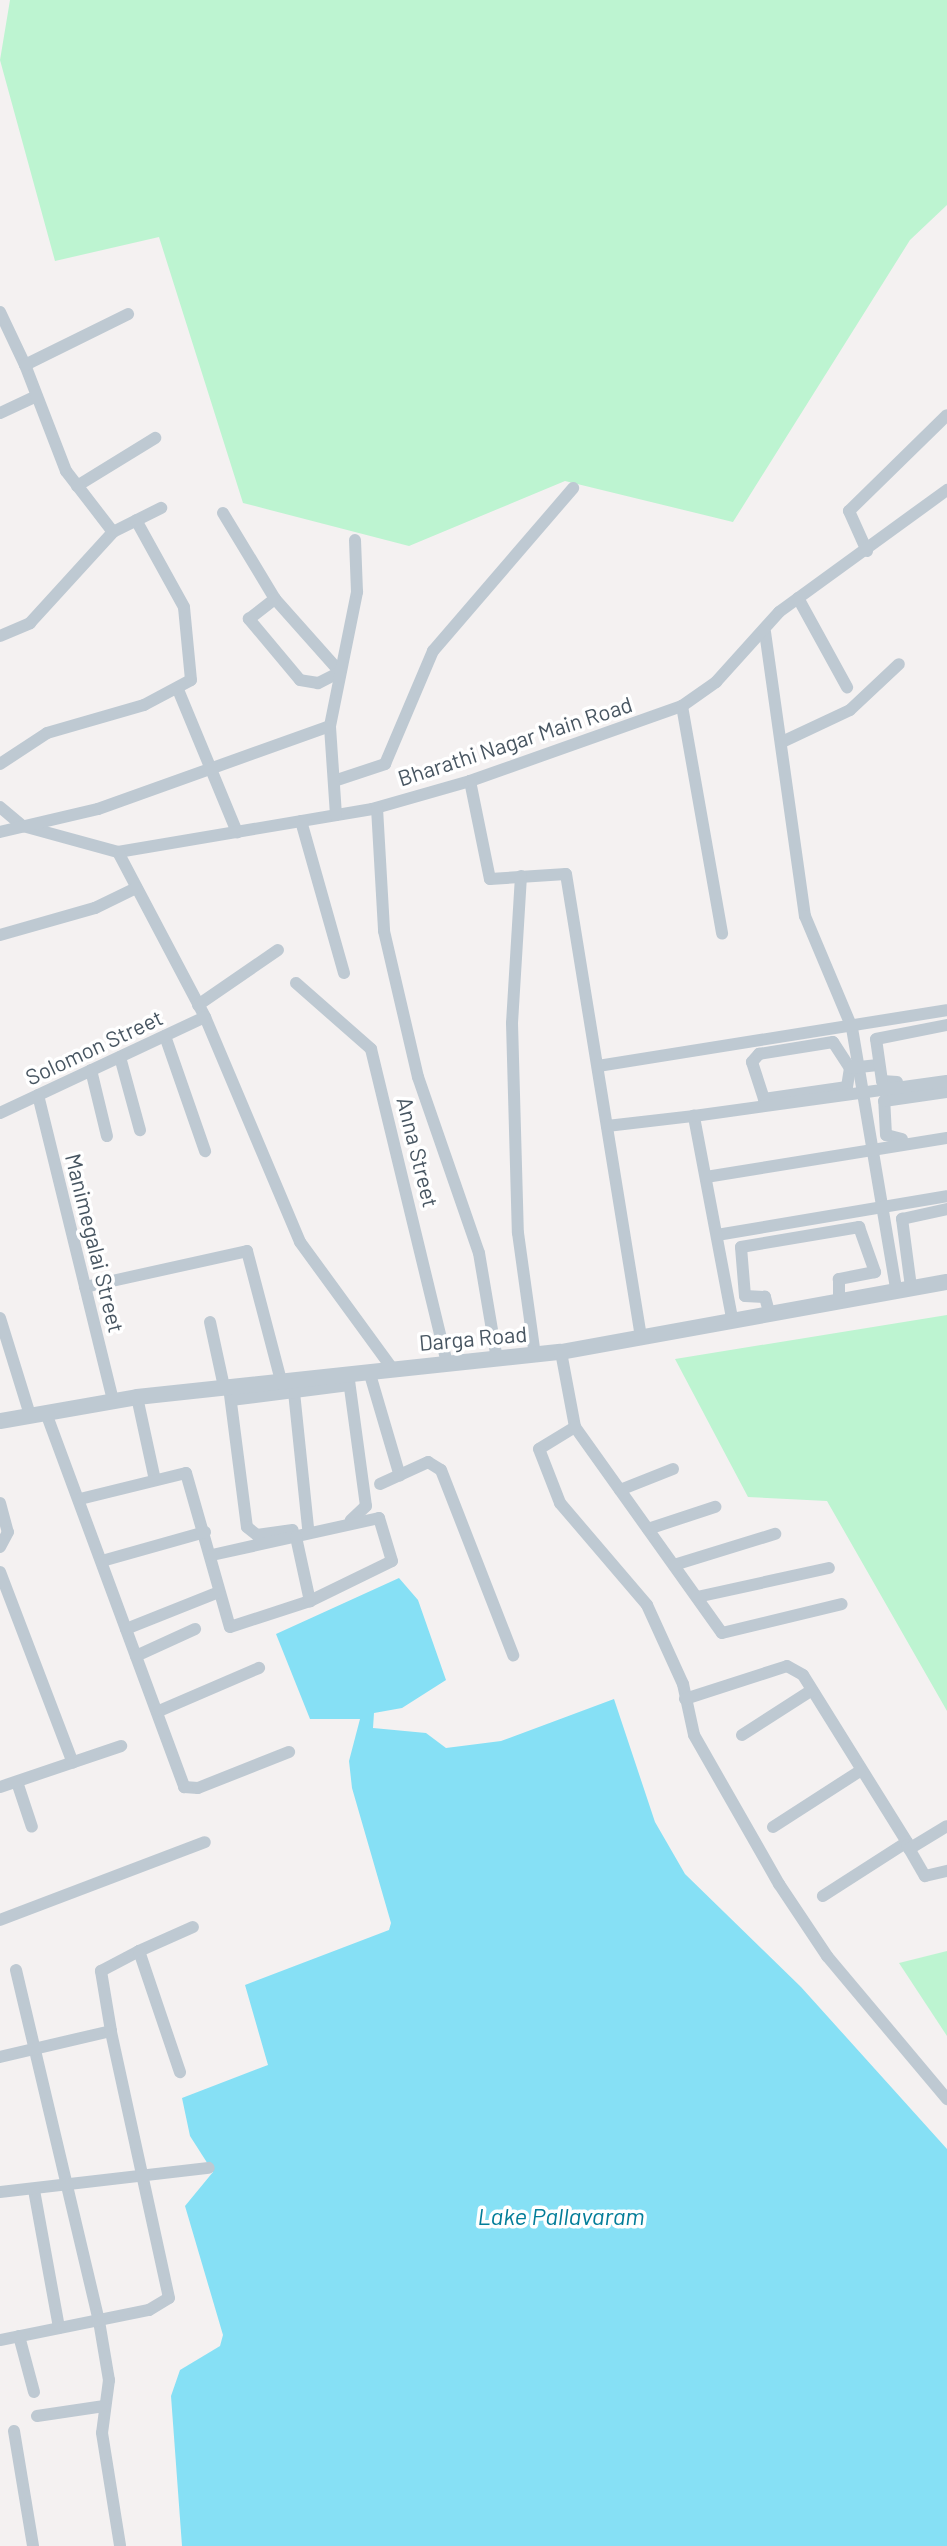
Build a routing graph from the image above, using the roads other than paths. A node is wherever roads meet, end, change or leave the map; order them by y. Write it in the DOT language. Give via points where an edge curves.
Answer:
graph roads {
  1 [pos="0,312"];
  2 [pos="128,314"];
  3 [pos="25,365"];
  4 [pos="32,398"];
  5 [pos="0,413"];
  6 [pos="947,415"];
  7 [pos="155,438"];
  8 [pos="77,486"];
  9 [pos="573,488"];
  10 [pos="947,491"];
  11 [pos="161,508"];
  12 [pos="223,513"];
  13 [pos="136,520"];
  14 [pos="113,532"];
  15 [pos="355,540"];
  16 [pos="867,551"];
  17 [pos="798,598"];
  18 [pos="275,599"];
  19 [pos="765,632"];
  20 [pos="0,636"];
  21 [pos="899,664"];
  22 [pos="340,672"];
  23 [pos="847,687"];
  24 [pos="179,692"];
  25 [pos="682,706"];
  26 [pos="330,726"];
  27 [pos="782,742"];
  28 [pos="0,764"];
  29 [pos="211,768"];
  30 [pos="334,781"];
  31 [pos="470,781"];
  32 [pos="0,807"];
  33 [pos="377,808"];
  34 [pos="336,815"];
  35 [pos="301,821"];
  36 [pos="23,826"];
  37 [pos="0,832"];
  38 [pos="237,832"];
  39 [pos="118,852"];
  40 [pos="521,876"];
  41 [pos="136,888"];
  42 [pos="722,934"];
  43 [pos="0,935"];
  44 [pos="278,950"];
  45 [pos="344,973"];
  46 [pos="296,983"];
  47 [pos="198,1005"];
  48 [pos="947,1010"];
  49 [pos="205,1017"];
  50 [pos="947,1025"];
  51 [pos="852,1028"];
  52 [pos="165,1036"];
  53 [pos="120,1057"];
  54 [pos="878,1065"];
  55 [pos="598,1066"];
  56 [pos="854,1068"];
  57 [pos="91,1070"];
  58 [pos="947,1078"];
  59 [pos="947,1092"];
  60 [pos="862,1094"];
  61 [pos="38,1095"];
  62 [pos="0,1113"];
  63 [pos="694,1116"];
  64 [pos="883,1124"];
  65 [pos="607,1126"];
  66 [pos="868,1126"];
  67 [pos="140,1130"];
  68 [pos="107,1136"];
  69 [pos="947,1136"];
  70 [pos="872,1150"];
  71 [pos="205,1151"];
  72 [pos="706,1177"];
  73 [pos="947,1196"];
  74 [pos="882,1207"];
  75 [pos="947,1209"];
  76 [pos="717,1235"];
  77 [pos="947,1282"];
  78 [pos="85,1287"];
  79 [pos="903,1288"];
  80 [pos="839,1299"];
  81 [pos="769,1312"];
  82 [pos="0,1318"];
  83 [pos="732,1318"];
  84 [pos="210,1322"];
  85 [pos="641,1336"];
  86 [pos="561,1352"];
  87 [pos="535,1355"];
  88 [pos="497,1359"];
  89 [pos="447,1363"];
  90 [pos="392,1368"];
  91 [pos="369,1371"];
  92 [pos="348,1379"];
  93 [pos="288,1386"];
  94 [pos="228,1391"];
  95 [pos="137,1397"];
  96 [pos="113,1401"];
  97 [pos="38,1414"];
  98 [pos="0,1421"];
  99 [pos="575,1427"];
  100 [pos="673,1469"];
  101 [pos="400,1476"];
  102 [pos="155,1480"];
  103 [pos="380,1484"];
  104 [pos="620,1490"];
  105 [pos="80,1499"];
  106 [pos="0,1503"];
  107 [pos="715,1507"];
  108 [pos="308,1528"];
  109 [pos="648,1529"];
  110 [pos="205,1532"];
  111 [pos="775,1534"];
  112 [pos="296,1537"];
  113 [pos="0,1547"];
  114 [pos="212,1555"];
  115 [pos="102,1561"];
  116 [pos="674,1565"];
  117 [pos="829,1568"];
  118 [pos="0,1572"];
  119 [pos="219,1592"];
  120 [pos="697,1597"];
  121 [pos="310,1601"];
  122 [pos="842,1604"];
  123 [pos="126,1629"];
  124 [pos="195,1629"];
  125 [pos="513,1655"];
  126 [pos="136,1656"];
  127 [pos="259,1668"];
  128 [pos="812,1690"];
  129 [pos="685,1699"];
  130 [pos="159,1711"];
  131 [pos="742,1735"];
  132 [pos="121,1746"];
  133 [pos="289,1752"];
  134 [pos="73,1763"];
  135 [pos="860,1771"];
  136 [pos="17,1782"];
  137 [pos="0,1787"];
  138 [pos="947,1826"];
  139 [pos="32,1827"];
  140 [pos="773,1827"];
  141 [pos="205,1842"];
  142 [pos="908,1847"];
  143 [pos="947,1871"];
  144 [pos="823,1896"];
  145 [pos="0,1920"];
  146 [pos="193,1927"];
  147 [pos="139,1951"];
  148 [pos="16,1970"];
  149 [pos="111,2031"];
  150 [pos="36,2048"];
  151 [pos="0,2057"];
  152 [pos="180,2072"];
  153 [pos="947,2099"];
  154 [pos="209,2168"];
  155 [pos="145,2175"];
  156 [pos="67,2184"];
  157 [pos="34,2190"];
  158 [pos="0,2192"];
  159 [pos="99,2321"];
  160 [pos="59,2328"];
  161 [pos="19,2336"];
  162 [pos="0,2340"];
  163 [pos="34,2392"];
  164 [pos="104,2406"];
  165 [pos="37,2416"];
  166 [pos="14,2431"];
  167 [pos="33,2546"];
  168 [pos="120,2546"];
  1 -- 3 [label="street"];
  2 -- 3 [label="street"];
  3 -- 4 [label="street"];
  4 -- 5 [label="street"];
  4 -- 8 [label="street"];
  6 -- 16 [label="street" via="849,511"];
  7 -- 8 [label="street"];
  8 -- 14 [label="street"];
  9 -- 30 [label="street" via="433,651 385,764"];
  10 -- 16 [label="street, Bharathi Nagar Main Road"];
  11 -- 13 [label="street"];
  12 -- 18 [label="street"];
  13 -- 14 [label="street"];
  13 -- 24 [label="street" via="184,607 193,666"];
  14 -- 20 [label="street" via="30,623"];
  15 -- 22 [label="street" via="357,592"];
  16 -- 17 [label="street, Bharathi Nagar Main Road"];
  17 -- 19 [label="street, Bharathi Nagar Main Road"];
  17 -- 23 [label="street"];
  18 -- 22 [label="street"];
  18 -- 22 [label="street" via="249,619 300,680 318,683"];
  19 -- 25 [label="street, Bharathi Nagar Main Road"];
  19 -- 27 [label="street"];
  21 -- 27 [label="street" via="850,710"];
  22 -- 26 [label="street"];
  24 -- 28 [label="street" via="47,733"];
  24 -- 29 [label="street"];
  25 -- 31 [label="street, Bharathi Nagar Main Road"];
  25 -- 42 [label="street"];
  26 -- 29 [label="street"];
  26 -- 30 [label="street"];
  27 -- 51 [label="street" via="805,916"];
  29 -- 36 [label="street" via="98,809"];
  29 -- 38 [label="street"];
  30 -- 34 [label="street"];
  31 -- 33 [label="street, Bharathi Nagar Main Road"];
  31 -- 40 [label="street" via="490,879"];
  32 -- 36 [label="street"];
  33 -- 34 [label="street, Bharathi Nagar Main Road"];
  33 -- 88 [label="street" via="384,931 418,1077 479,1253"];
  34 -- 35 [label="street, Bharathi Nagar Main Road"];
  35 -- 38 [label="street, Bharathi Nagar Main Road"];
  35 -- 45 [label="street"];
  36 -- 37 [label="street"];
  36 -- 39 [label="street, Bharathi Nagar Main Road"];
  38 -- 39 [label="street, Bharathi Nagar Main Road"];
  39 -- 41 [label="street"];
  40 -- 55 [label="street" via="566,874"];
  40 -- 87 [label="street" via="512,1023 518,1233"];
  41 -- 43 [label="street" via="95,908"];
  41 -- 47 [label="street"];
  44 -- 47 [label="street"];
  46 -- 89 [label="street, Anna Street" via="371,1049"];
  47 -- 49 [label="street"];
  48 -- 51 [label="street"];
  49 -- 52 [label="street, Solomon Street"];
  49 -- 90 [label="street" via="300,1242"];
  50 -- 54 [label="street" via="879,1036"];
  51 -- 55 [label="street"];
  51 -- 56 [label="street"];
  52 -- 53 [label="street, Solomon Street"];
  52 -- 71 [label="street"];
  53 -- 57 [label="street, Solomon Street"];
  53 -- 67 [label="street"];
  54 -- 56 [label="street"];
  54 -- 58 [label="street" via="886,1084"];
  55 -- 65 [label="street"];
  56 -- 56 [label="street" via="833,1042 759,1054 752,1062 764,1099 847,1087"];
  56 -- 60 [label="street"];
  57 -- 61 [label="street, Solomon Street"];
  57 -- 68 [label="street"];
  58 -- 60 [label="street"];
  59 -- 64 [label="street" via="888,1100"];
  60 -- 63 [label="street"];
  60 -- 66 [label="street"];
  61 -- 62 [label="street, Solomon Street"];
  61 -- 78 [label="street, Manimegalai Street"];
  63 -- 65 [label="street"];
  63 -- 72 [label="street"];
  64 -- 66 [label="street"];
  64 -- 69 [label="street" via="891,1141"];
  65 -- 85 [label="street"];
  66 -- 70 [label="street"];
  69 -- 70 [label="street"];
  70 -- 72 [label="street"];
  70 -- 74 [label="street"];
  72 -- 76 [label="street"];
  73 -- 74 [label="street"];
  74 -- 76 [label="street"];
  74 -- 79 [label="street"];
  75 -- 79 [label="street" via="902,1219"];
  76 -- 83 [label="street"];
  77 -- 79 [label="street, Darga Road"];
  78 -- 93 [label="street" via="247,1251"];
  78 -- 96 [label="street, Manimegalai Street"];
  79 -- 80 [label="street, Darga Road"];
  80 -- 81 [label="street, Darga Road"];
  80 -- 81 [label="street" via="839,1279 875,1272 859,1227 741,1247 745,1296 765,1297"];
  81 -- 83 [label="street, Darga Road"];
  82 -- 97 [label="street"];
  83 -- 85 [label="street, Darga Road"];
  84 -- 94 [label="street"];
  85 -- 86 [label="street, Darga Road"];
  86 -- 87 [label="street, Darga Road"];
  86 -- 99 [label="street"];
  87 -- 88 [label="street, Darga Road"];
  88 -- 89 [label="street, Darga Road"];
  89 -- 90 [label="street, Darga Road"];
  90 -- 91 [label="street, Darga Road"];
  91 -- 92 [label="street, Darga Road"];
  91 -- 101 [label="street"];
  92 -- 93 [label="street, Darga Road"];
  92 -- 108 [label="street" via="366,1506 356,1519"];
  93 -- 94 [label="street, Darga Road"];
  93 -- 108 [label="street"];
  94 -- 95 [label="street, Darga Road"];
  94 -- 108 [label="street" via="247,1527 257,1535"];
  95 -- 96 [label="street, Darga Road"];
  95 -- 102 [label="street"];
  96 -- 97 [label="street, Darga Road"];
  97 -- 98 [label="street, Darga Road"];
  97 -- 105 [label="street"];
  99 -- 104 [label="street"];
  99 -- 129 [label="street" via="543,1444 540,1457 560,1503 647,1605"];
  100 -- 104 [label="street"];
  101 -- 103 [label="street"];
  101 -- 125 [label="street" via="428,1462 441,1470"];
  102 -- 105 [label="street"];
  102 -- 110 [label="street" via="186,1473"];
  104 -- 109 [label="street"];
  105 -- 115 [label="street"];
  106 -- 113 [label="street" via="8,1532"];
  107 -- 109 [label="street"];
  109 -- 116 [label="street"];
  110 -- 114 [label="street"];
  110 -- 115 [label="street"];
  111 -- 116 [label="street"];
  112 -- 114 [label="street"];
  112 -- 121 [label="street"];
  112 -- 121 [label="street" via="379,1518 392,1561"];
  114 -- 119 [label="street"];
  115 -- 123 [label="street"];
  116 -- 120 [label="street"];
  117 -- 120 [label="street"];
  118 -- 134 [label="street"];
  119 -- 121 [label="street" via="230,1627"];
  119 -- 123 [label="street"];
  120 -- 122 [label="street" via="722,1633"];
  123 -- 126 [label="street"];
  124 -- 126 [label="street"];
  126 -- 130 [label="street"];
  127 -- 130 [label="street"];
  128 -- 129 [label="street" via="787,1666"];
  128 -- 131 [label="street"];
  128 -- 135 [label="street"];
  129 -- 153 [label="street" via="694,1735 788,1897 827,1956"];
  130 -- 133 [label="street" via="191,1790"];
  132 -- 134 [label="street"];
  134 -- 136 [label="street"];
  135 -- 140 [label="street"];
  135 -- 142 [label="street"];
  136 -- 137 [label="street"];
  136 -- 139 [label="street"];
  138 -- 142 [label="street"];
  141 -- 145 [label="street"];
  142 -- 143 [label="street" via="925,1876"];
  142 -- 144 [label="street"];
  146 -- 147 [label="street"];
  147 -- 149 [label="street" via="101,1971"];
  147 -- 152 [label="street"];
  148 -- 150 [label="street"];
  149 -- 150 [label="street"];
  149 -- 155 [label="street"];
  150 -- 151 [label="street"];
  150 -- 156 [label="street"];
  154 -- 155 [label="street"];
  155 -- 156 [label="street"];
  155 -- 159 [label="street" via="169,2298"];
  156 -- 157 [label="street"];
  156 -- 159 [label="street"];
  157 -- 158 [label="street"];
  157 -- 160 [label="street"];
  159 -- 160 [label="street"];
  159 -- 164 [label="street" via="109,2380"];
  160 -- 161 [label="street"];
  161 -- 162 [label="street"];
  161 -- 163 [label="street"];
  164 -- 165 [label="street"];
  164 -- 168 [label="street"];
  166 -- 167 [label="street"];
}
